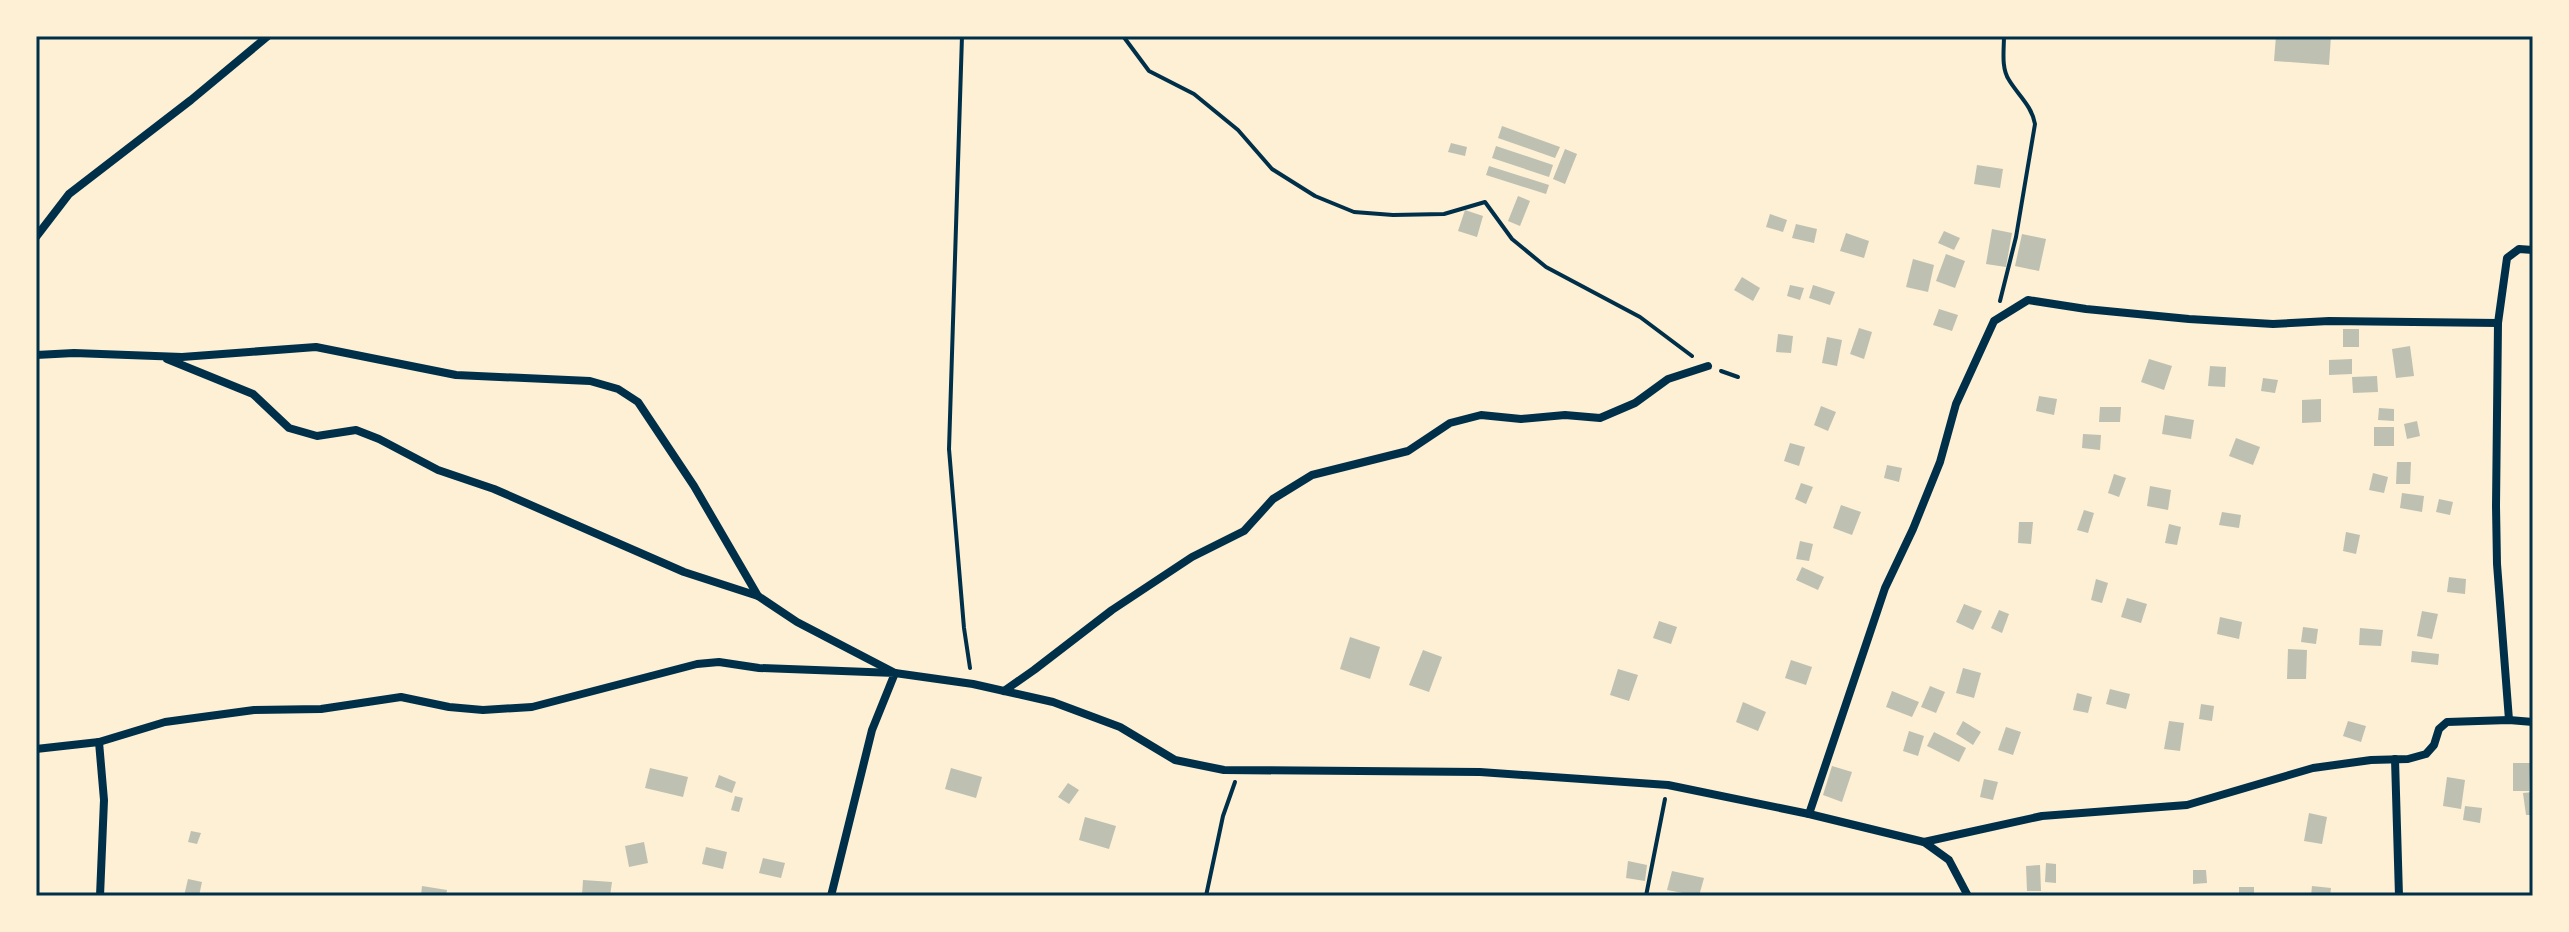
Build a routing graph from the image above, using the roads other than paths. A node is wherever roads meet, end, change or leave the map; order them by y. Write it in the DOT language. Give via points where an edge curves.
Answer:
graph roads {
  1 [pos="268,36"];
  2 [pos="36,237"];
  3 [pos="2533,250"];
  4 [pos="2498,323"];
  5 [pos="36,355"];
  6 [pos="159,356"];
  7 [pos="1708,366"];
  8 [pos="758,596"];
  9 [pos="895,673"];
  10 [pos="1004,691"];
  11 [pos="2509,720"];
  12 [pos="2533,722"];
  13 [pos="99,742"];
  14 [pos="36,749"];
  15 [pos="2395,759"];
  16 [pos="1809,814"];
  17 [pos="1924,842"];
  18 [pos="100,896"];
  19 [pos="831,896"];
  20 [pos="1968,896"];
  21 [pos="2399,896"];
  1 -- 2 [label="street" via="69,194"];
  3 -- 4 [label="street" via="2519,249 2507,258"];
  4 -- 11 [label="street" via="2497,564"];
  4 -- 16 [label="street" via="2273,324 2028,300 1994,321 1885,588"];
  5 -- 6 [label="street"];
  6 -- 8 [label="street" via="253,394 289,428 317,436 356,430 368,434 438,470 684,572"];
  6 -- 8 [label="street" via="316,347 456,375 590,381 618,389 638,402"];
  7 -- 10 [label="street" via="1668,379 1635,403 1600,418 1481,415 1450,423 1408,451 1312,475 1273,499 1244,531 1192,557 1112,610"];
  8 -- 9 [label="street"];
  9 -- 10 [label="street"];
  9 -- 13 [label="street" via="719,662 532,707 483,710 401,697 165,722"];
  9 -- 19 [label="street" via="872,730"];
  10 -- 16 [label="street" via="1053,702 1120,727 1175,760 1224,770 1480,772 1668,785"];
  11 -- 12 [label="street"];
  11 -- 15 [label="street" via="2447,722 2426,754"];
  13 -- 14 [label="street"];
  13 -- 18 [label="street" via="104,800"];
  15 -- 17 [label="street" via="2313,768 2187,805 2042,816"];
  15 -- 21 [label="street"];
  16 -- 17 [label="street"];
  17 -- 20 [label="street" via="1949,860"];
}
